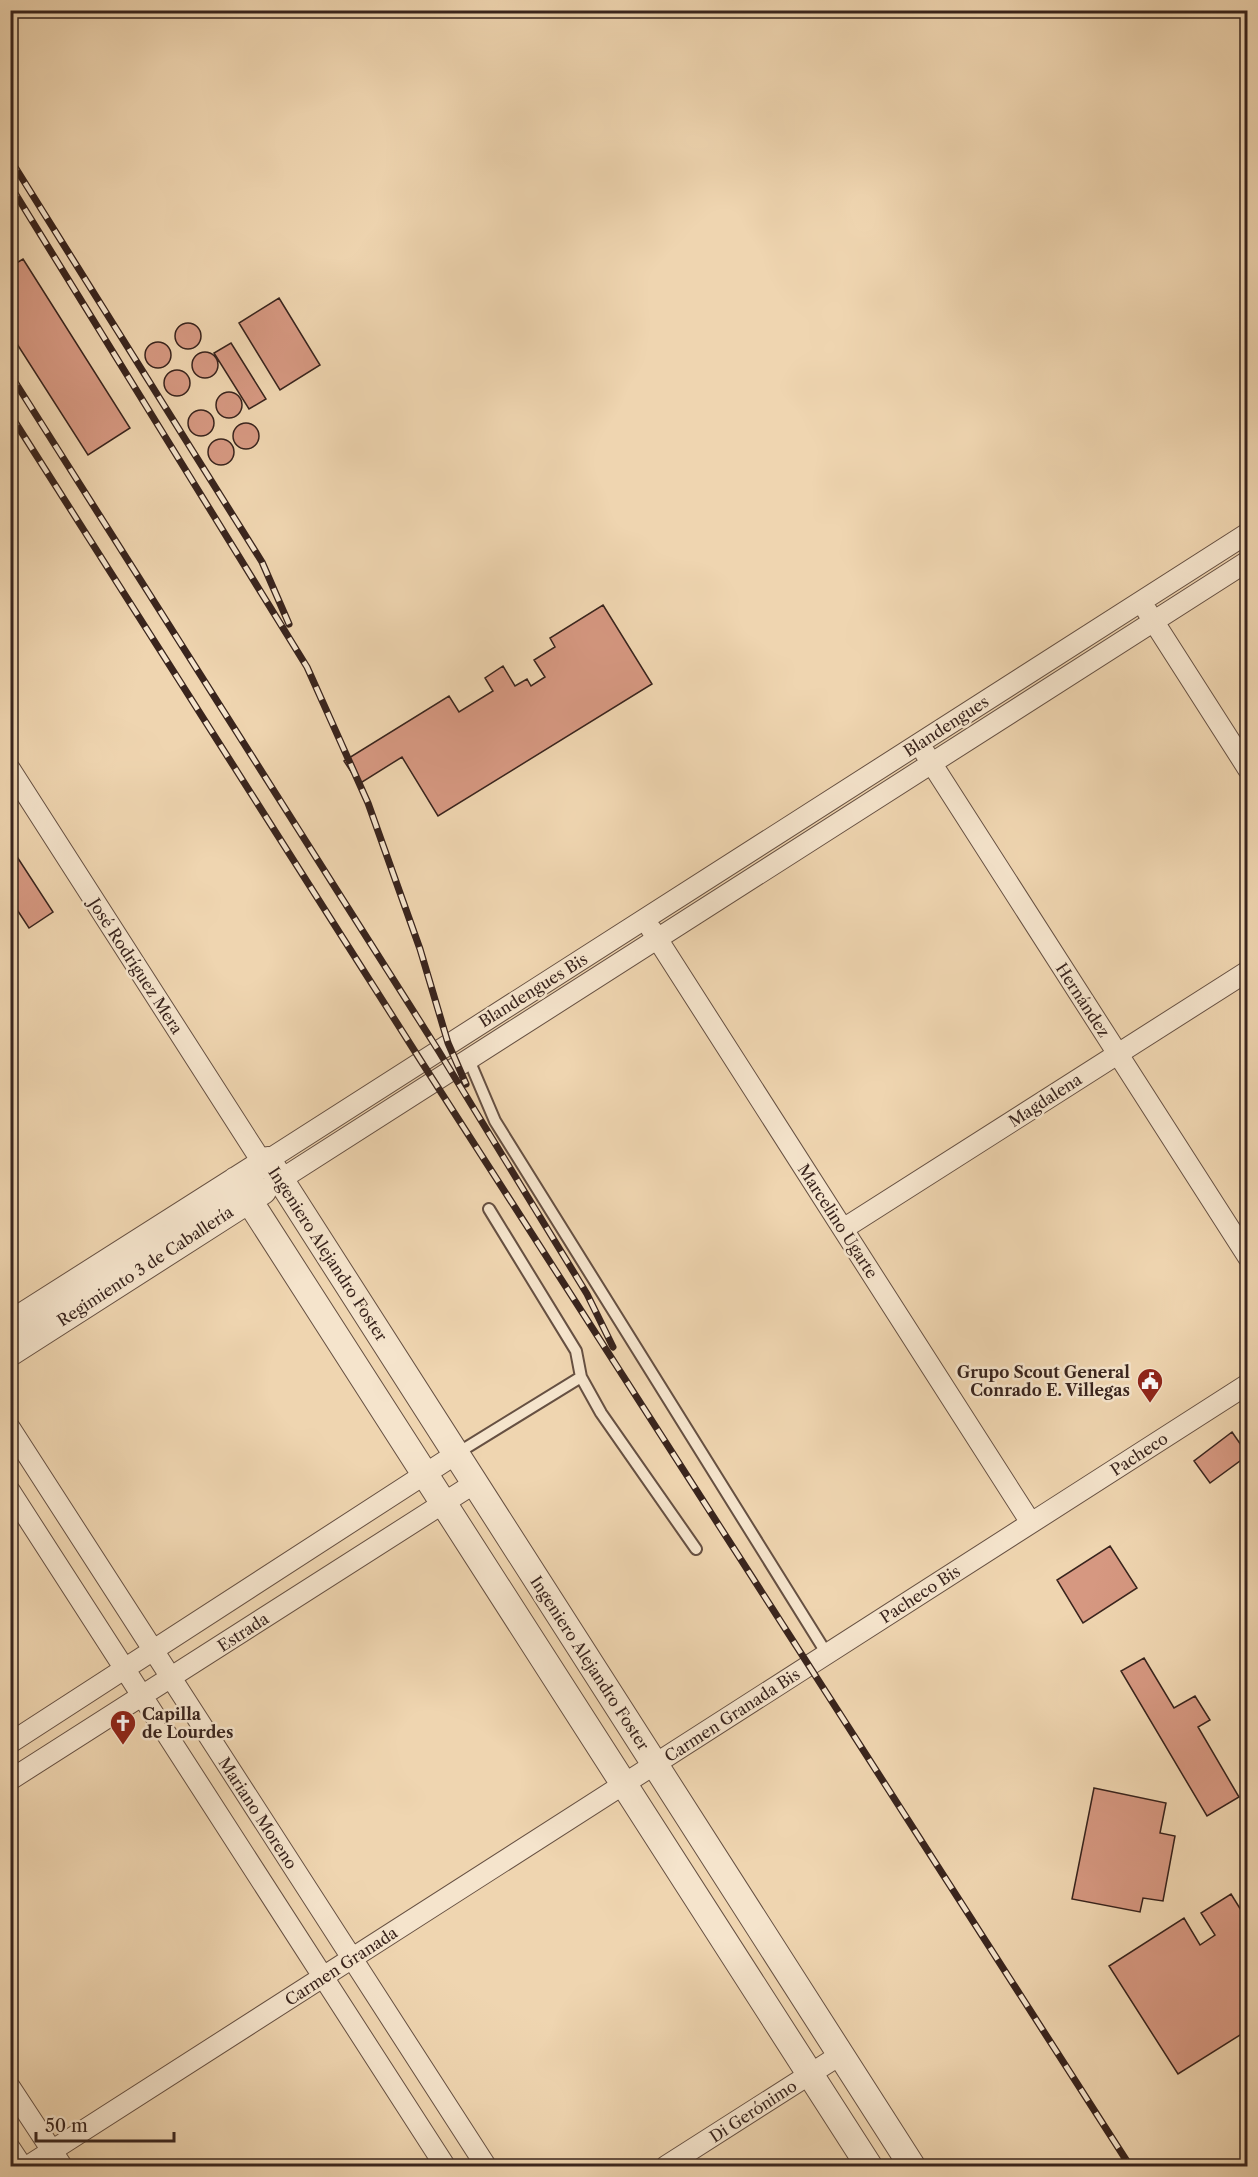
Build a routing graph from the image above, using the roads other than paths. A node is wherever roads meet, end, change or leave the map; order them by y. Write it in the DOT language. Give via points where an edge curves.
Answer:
graph roads {
  1 [pos="1248,533"];
  2 [pos="1248,561"];
  3 [pos="1141,602"];
  4 [pos="1154,621"];
  5 [pos="919,744"];
  6 [pos="932,763"];
  7 [pos="10,769"];
  8 [pos="1248,769"];
  9 [pos="645,919"];
  10 [pos="658,939"];
  11 [pos="1248,971"];
  12 [pos="1118,1054"];
  13 [pos="469,1060"];
  14 [pos="270,1167"];
  15 [pos="242,1190"];
  16 [pos="489,1209"];
  17 [pos="843,1229"];
  18 [pos="1248,1257"];
  19 [pos="10,1324"];
  20 [pos="10,1353"];
  21 [pos="581,1377"];
  22 [pos="1248,1384"];
  23 [pos="10,1428"];
  24 [pos="456,1454"];
  25 [pos="425,1474"];
  26 [pos="475,1484"];
  27 [pos="10,1491"];
  28 [pos="443,1503"];
  29 [pos="1031,1523"];
  30 [pos="696,1549"];
  31 [pos="153,1650"];
  32 [pos="827,1654"];
  33 [pos="810,1666"];
  34 [pos="125,1669"];
  35 [pos="171,1678"];
  36 [pos="142,1696"];
  37 [pos="10,1743"];
  38 [pos="655,1765"];
  39 [pos="10,1780"];
  40 [pos="624,1785"];
  41 [pos="352,1958"];
  42 [pos="323,1977"];
  43 [pos="840,2055"];
  44 [pos="810,2075"];
  45 [pos="10,2087"];
  46 [pos="10,2148"];
  47 [pos="57,2159"];
  48 [pos="22,2166"];
  49 [pos="28,2166"];
  50 [pos="445,2166"];
  51 [pos="486,2166"];
  52 [pos="666,2166"];
  53 [pos="869,2166"];
  54 [pos="912,2166"];
  1 -- 3 [label="street, Blandengues"];
  2 -- 4 [label="street, Blandengues"];
  3 -- 4 [label="street"];
  3 -- 5 [label="street, Blandengues"];
  4 -- 6 [label="street, Blandengues"];
  4 -- 8 [label="street"];
  5 -- 6 [label="street, Hernández"];
  5 -- 9 [label="street, Blandengues"];
  6 -- 10 [label="street, Blandengues"];
  6 -- 12 [label="street, Hernández"];
  7 -- 14 [label="street, José Rodríguez Mera"];
  9 -- 10 [label="street, Marcelino Ugarte"];
  9 -- 14 [label="street, Blandengues Bis" via="421,1061"];
  10 -- 13 [label="street, Blandengues Bis"];
  10 -- 17 [label="street, Marcelino Ugarte"];
  11 -- 12 [label="street, Magdalena"];
  12 -- 17 [label="street, Magdalena"];
  12 -- 18 [label="street, Hernández"];
  13 -- 14 [label="street, Blandengues Bis"];
  13 -- 32 [label="lane" via="495,1120"];
  14 -- 15 [label="street, Regimiento 3 de Caballería"];
  14 -- 24 [label="street, Ingeniero Alejandro Foster"];
  15 -- 19 [label="street, Regimiento 3 de Caballería"];
  15 -- 20 [label="street, Regimiento 3 de Caballería"];
  15 -- 25 [label="street"];
  16 -- 21 [label="lane" via="576,1351"];
  17 -- 29 [label="street, Marcelino Ugarte"];
  21 -- 24 [label="lane"];
  21 -- 30 [label="lane" via="601,1413"];
  22 -- 29 [label="street, Pacheco"];
  23 -- 31 [label="street, Mariano Moreno"];
  24 -- 25 [label="street, Estrada"];
  24 -- 26 [label="street, Ingeniero Alejandro Foster"];
  25 -- 28 [label="street"];
  25 -- 31 [label="street, Estrada"];
  26 -- 28 [label="street, Estrada"];
  26 -- 38 [label="street, Ingeniero Alejandro Foster"];
  27 -- 34 [label="street, Mariano Moreno"];
  28 -- 35 [label="street, Estrada"];
  28 -- 40 [label="street"];
  29 -- 32 [label="street, Pacheco Bis"];
  31 -- 34 [label="street, Estrada"];
  31 -- 35 [label="street, Mariano Moreno"];
  32 -- 33 [label="street, Pacheco Bis"];
  33 -- 38 [label="street, Carmen Granada Bis"];
  34 -- 36 [label="street, Mariano Moreno"];
  34 -- 37 [label="street, Estrada"];
  35 -- 36 [label="street, Estrada"];
  35 -- 41 [label="street, Mariano Moreno"];
  36 -- 39 [label="street, Estrada"];
  36 -- 42 [label="street, Mariano Moreno"];
  38 -- 40 [label="street, Carmen Granada"];
  38 -- 43 [label="street, Ingeniero Alejandro Foster"];
  40 -- 41 [label="street, Carmen Granada"];
  40 -- 44 [label="street"];
  41 -- 42 [label="street, Carmen Granada"];
  41 -- 51 [label="street, Mariano Moreno"];
  42 -- 47 [label="street, Carmen Granada"];
  42 -- 50 [label="street, Mariano Moreno"];
  43 -- 44 [label="street, Di Gerónimo"];
  43 -- 54 [label="street, Ingeniero Alejandro Foster"];
  44 -- 52 [label="street, Di Gerónimo"];
  44 -- 53 [label="street"];
  45 -- 47 [label="street"];
  46 -- 48 [label="street"];
  47 -- 49 [label="street, Carmen Granada"];
}
